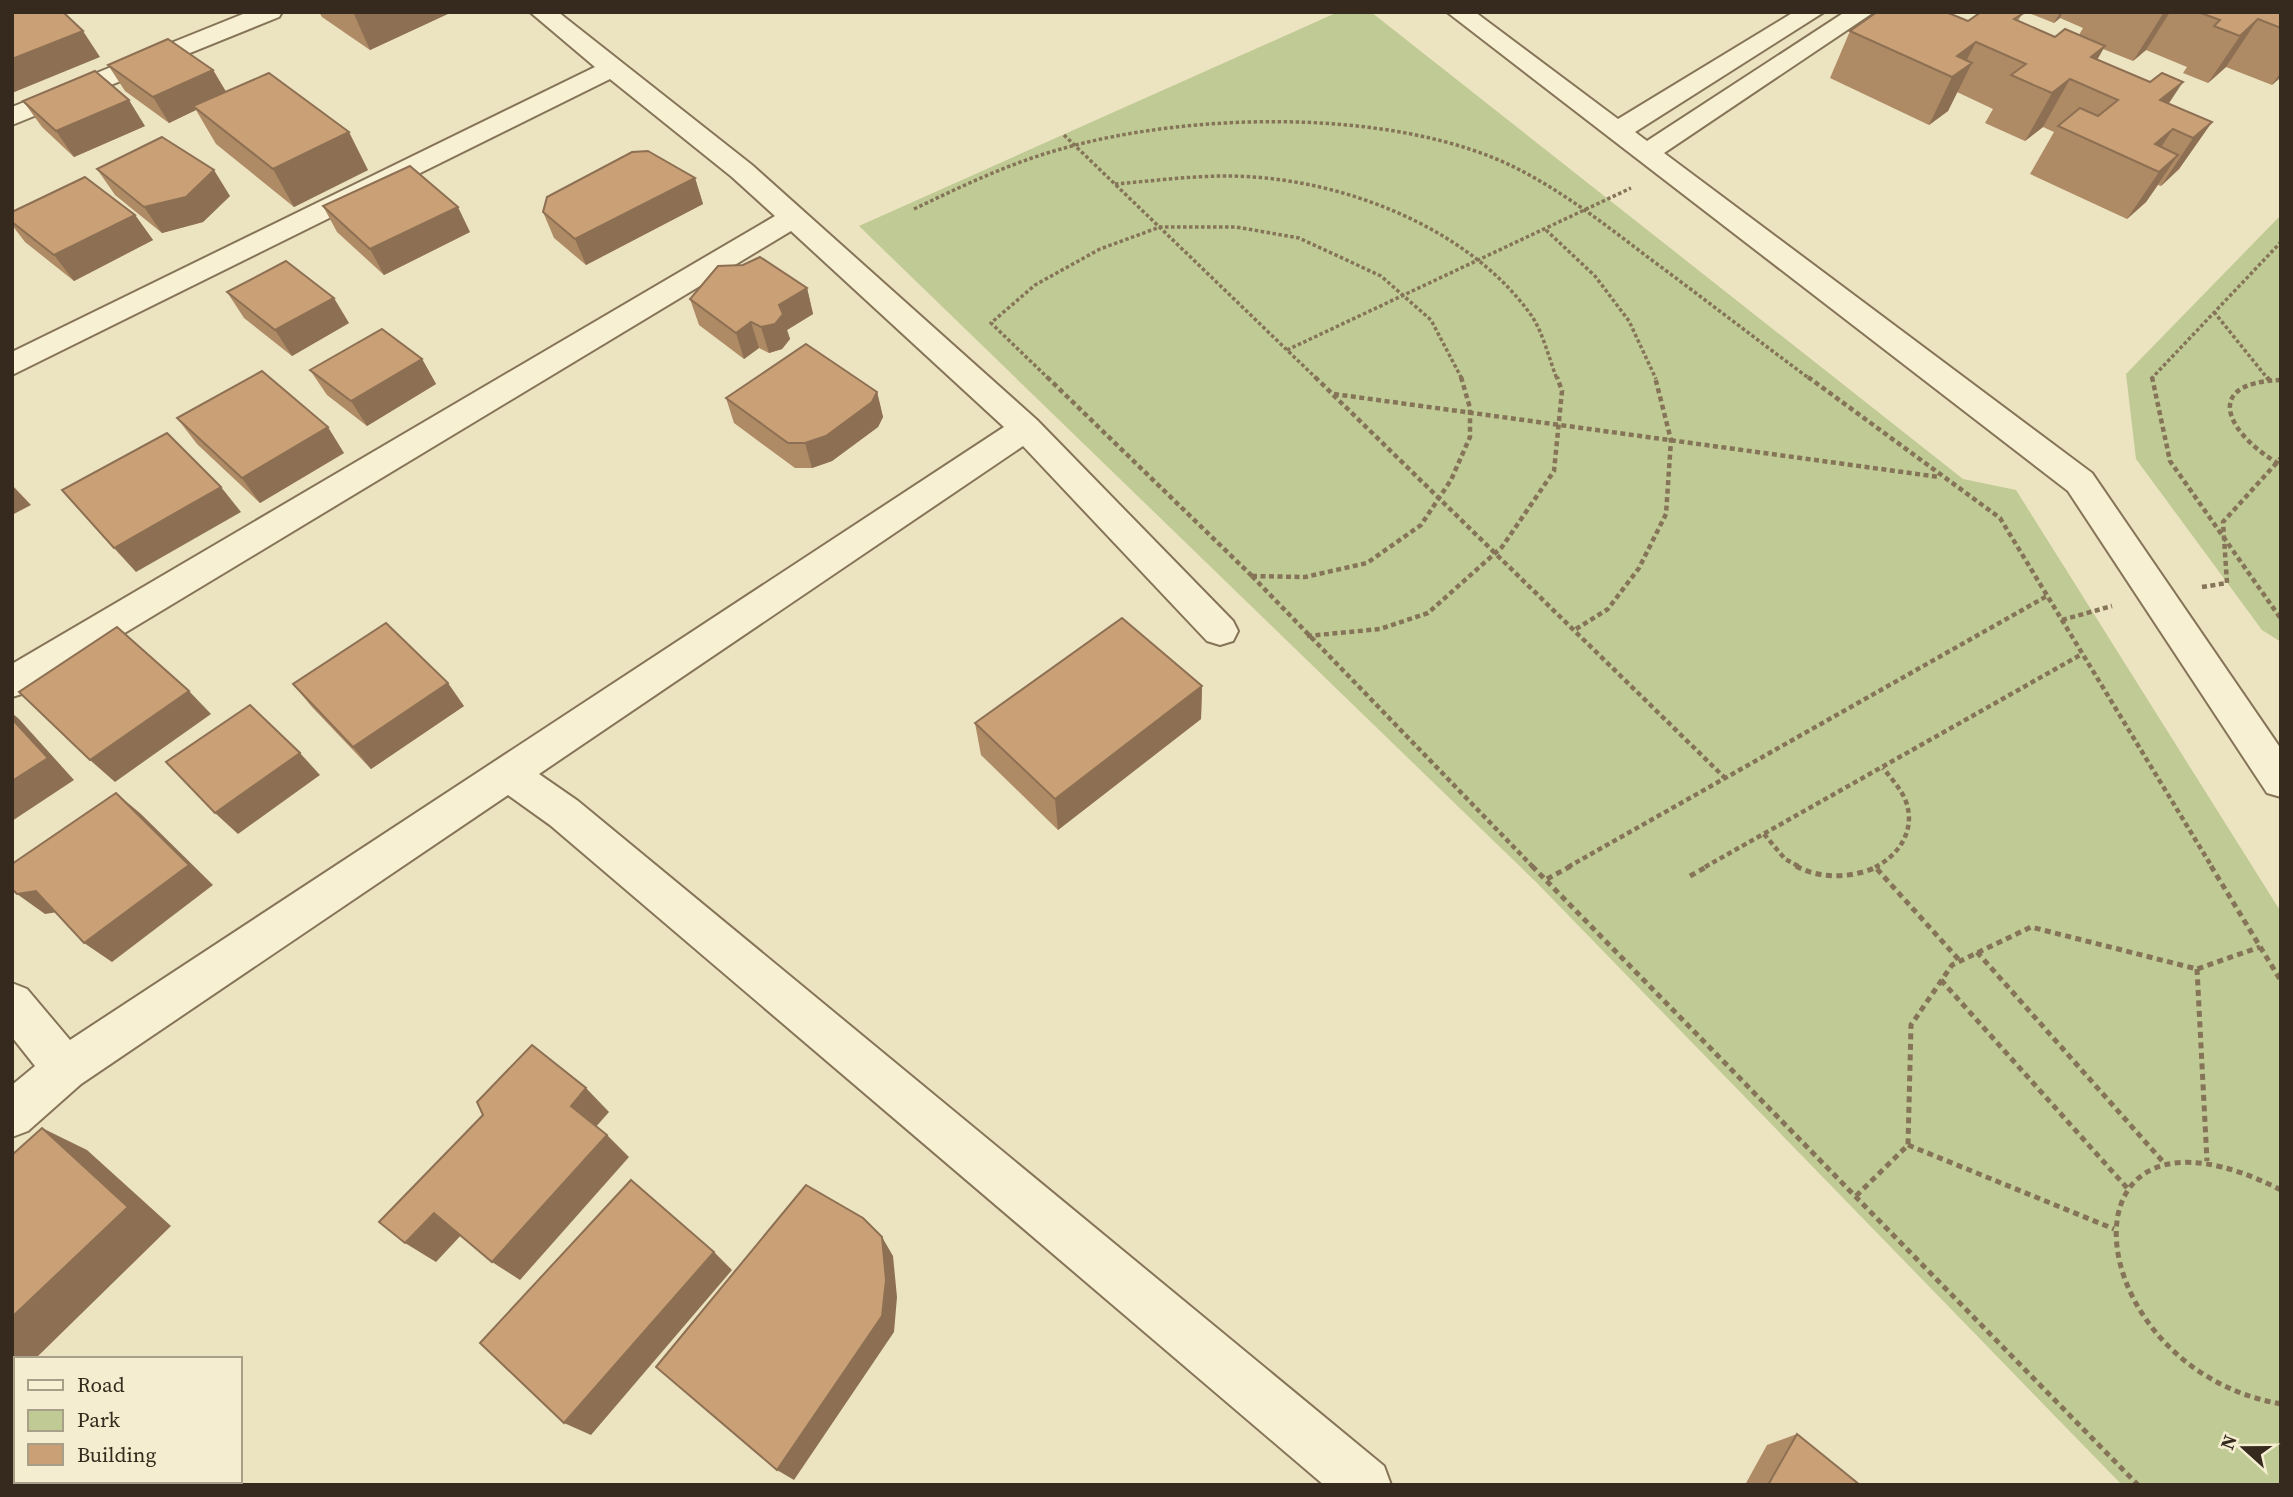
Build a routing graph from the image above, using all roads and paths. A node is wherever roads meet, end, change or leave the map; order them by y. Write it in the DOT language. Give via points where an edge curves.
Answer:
graph roads {
  1 [pos="270,12"];
  2 [pos="542,12"];
  3 [pos="1459,12"];
  4 [pos="1812,12"];
  5 [pos="1862,12"];
  6 [pos="612,68"];
  7 [pos="12,117"];
  8 [pos="1617,131"];
  9 [pos="1065,135"];
  10 [pos="1075,146"];
  11 [pos="1657,161"];
  12 [pos="1115,184"];
  13 [pos="914,209"];
  14 [pos="1587,211"];
  15 [pos="793,217"];
  16 [pos="1160,227"];
  17 [pos="1546,230"];
  18 [pos="2281,242"];
  19 [pos="1480,261"];
  20 [pos="1404,296"];
  21 [pos="2214,312"];
  22 [pos="1287,350"];
  23 [pos="12,365"];
  24 [pos="2269,380"];
  25 [pos="2281,380"];
  26 [pos="1332,394"];
  27 [pos="1470,413"];
  28 [pos="1559,425"];
  29 [pos="1026,428"];
  30 [pos="1671,440"];
  31 [pos="2281,457"];
  32 [pos="2278,464"];
  33 [pos="1940,477"];
  34 [pos="1440,497"];
  35 [pos="2224,541"];
  36 [pos="1497,552"];
  37 [pos="1252,576"];
  38 [pos="2155,595"];
  39 [pos="2047,596"];
  40 [pos="2281,619"];
  41 [pos="1576,629"];
  42 [pos="1220,631"];
  43 [pos="1307,636"];
  44 [pos="2082,654"];
  45 [pos="12,682"];
  46 [pos="1882,768"];
  47 [pos="509,774"];
  48 [pos="1725,778"];
  49 [pos="2281,781"];
  50 [pos="1764,834"];
  51 [pos="1877,869"];
  52 [pos="1690,876"];
  53 [pos="1547,879"];
  54 [pos="2260,947"];
  55 [pos="1977,952"];
  56 [pos="1960,961"];
  57 [pos="2197,969"];
  58 [pos="1941,980"];
  59 [pos="2281,981"];
  60 [pos="12,1003"];
  61 [pos="65,1069"];
  62 [pos="12,1115"];
  63 [pos="1908,1145"];
  64 [pos="2207,1161"];
  65 [pos="2165,1164"];
  66 [pos="2128,1189"];
  67 [pos="2281,1190"];
  68 [pos="1856,1196"];
  69 [pos="2114,1229"];
  70 [pos="2281,1404"];
  71 [pos="1365,1485"];
  72 [pos="2138,1485"];
  1 -- 7 [label="street"];
  2 -- 6 [label="street"];
  3 -- 8 [label="street"];
  4 -- 8 [label="street"];
  5 -- 11 [label="street"];
  6 -- 15 [label="street"];
  6 -- 23 [label="street"];
  8 -- 11 [label="street"];
  9 -- 10 [label="path"];
  10 -- 12 [label="path"];
  10 -- 13 [label="path" via="985,175"];
  10 -- 14 [label="path" via="1158,130 1264,120 1328,121 1383,128 1497,159"];
  11 -- 14 [label="path"];
  11 -- 38 [label="street" via="2080,482"];
  12 -- 16 [label="path"];
  12 -- 19 [label="path" via="1228,176 1316,186 1399,212"];
  14 -- 17 [label="path"];
  14 -- 33 [label="path"];
  15 -- 29 [label="street"];
  15 -- 45 [label="street"];
  16 -- 20 [label="path" via="1236,227 1299,238 1381,276"];
  16 -- 22 [label="path"];
  16 -- 37 [label="path" via="1100,249 1035,285 991,323"];
  17 -- 19 [label="path"];
  17 -- 30 [label="path" via="1595,276 1629,321 1659,386"];
  18 -- 21 [label="path"];
  19 -- 20 [label="path"];
  19 -- 28 [label="path" via="1532,316 1562,391"];
  20 -- 22 [label="path"];
  20 -- 27 [label="path" via="1431,320 1461,376"];
  21 -- 24 [label="path"];
  21 -- 35 [label="path" via="2151,378 2170,461"];
  22 -- 26 [label="path"];
  24 -- 25 [label="path"];
  24 -- 32 [label="path" via="2238,389 2228,414 2236,431 2253,448"];
  26 -- 27 [label="path"];
  26 -- 34 [label="path"];
  27 -- 28 [label="path"];
  27 -- 34 [label="path" via="1470,437"];
  28 -- 30 [label="path"];
  28 -- 36 [label="path" via="1554,471"];
  29 -- 42 [label="street"];
  29 -- 47 [label="street"];
  30 -- 33 [label="path"];
  30 -- 41 [label="path" via="1667,514 1639,568 1608,609"];
  31 -- 32 [label="path"];
  32 -- 35 [label="path" via="2223,522"];
  33 -- 39 [label="path" via="2000,518"];
  34 -- 36 [label="path"];
  34 -- 37 [label="path" via="1421,525 1367,563 1304,577"];
  35 -- 38 [label="path" via="2227,583"];
  35 -- 40 [label="path"];
  36 -- 41 [label="path"];
  36 -- 43 [label="path" via="1428,613 1380,629"];
  37 -- 43 [label="path"];
  38 -- 49 [label="street"];
  39 -- 44 [label="path"];
  39 -- 48 [label="path"];
  41 -- 48 [label="path"];
  43 -- 53 [label="path"];
  44 -- 46 [label="path"];
  44 -- 54 [label="path"];
  46 -- 50 [label="path"];
  46 -- 51 [label="path" via="1907,802 1909,831 1899,854"];
  47 -- 61 [label="street"];
  47 -- 71 [label="street" via="575,821"];
  48 -- 53 [label="path"];
  50 -- 51 [label="path" via="1786,860 1818,873 1849,876"];
  50 -- 52 [label="path"];
  51 -- 56 [label="path"];
  53 -- 68 [label="path"];
  54 -- 57 [label="path"];
  54 -- 59 [label="path"];
  55 -- 56 [label="path"];
  55 -- 57 [label="path" via="2031,927"];
  55 -- 65 [label="path"];
  56 -- 58 [label="path"];
  57 -- 64 [label="path"];
  58 -- 63 [label="path" via="1911,1025"];
  58 -- 66 [label="path"];
  60 -- 61 [label="street"];
  61 -- 62 [label="street"];
  63 -- 68 [label="path"];
  63 -- 69 [label="path"];
  64 -- 65 [label="path"];
  64 -- 67 [label="path" via="2248,1172"];
  65 -- 66 [label="path" via="2145,1172"];
  66 -- 69 [label="path" via="2122,1195"];
  68 -- 72 [label="path"];
  69 -- 70 [label="path" via="2120,1269 2140,1313 2174,1352 2217,1385 2264,1403"];
}
